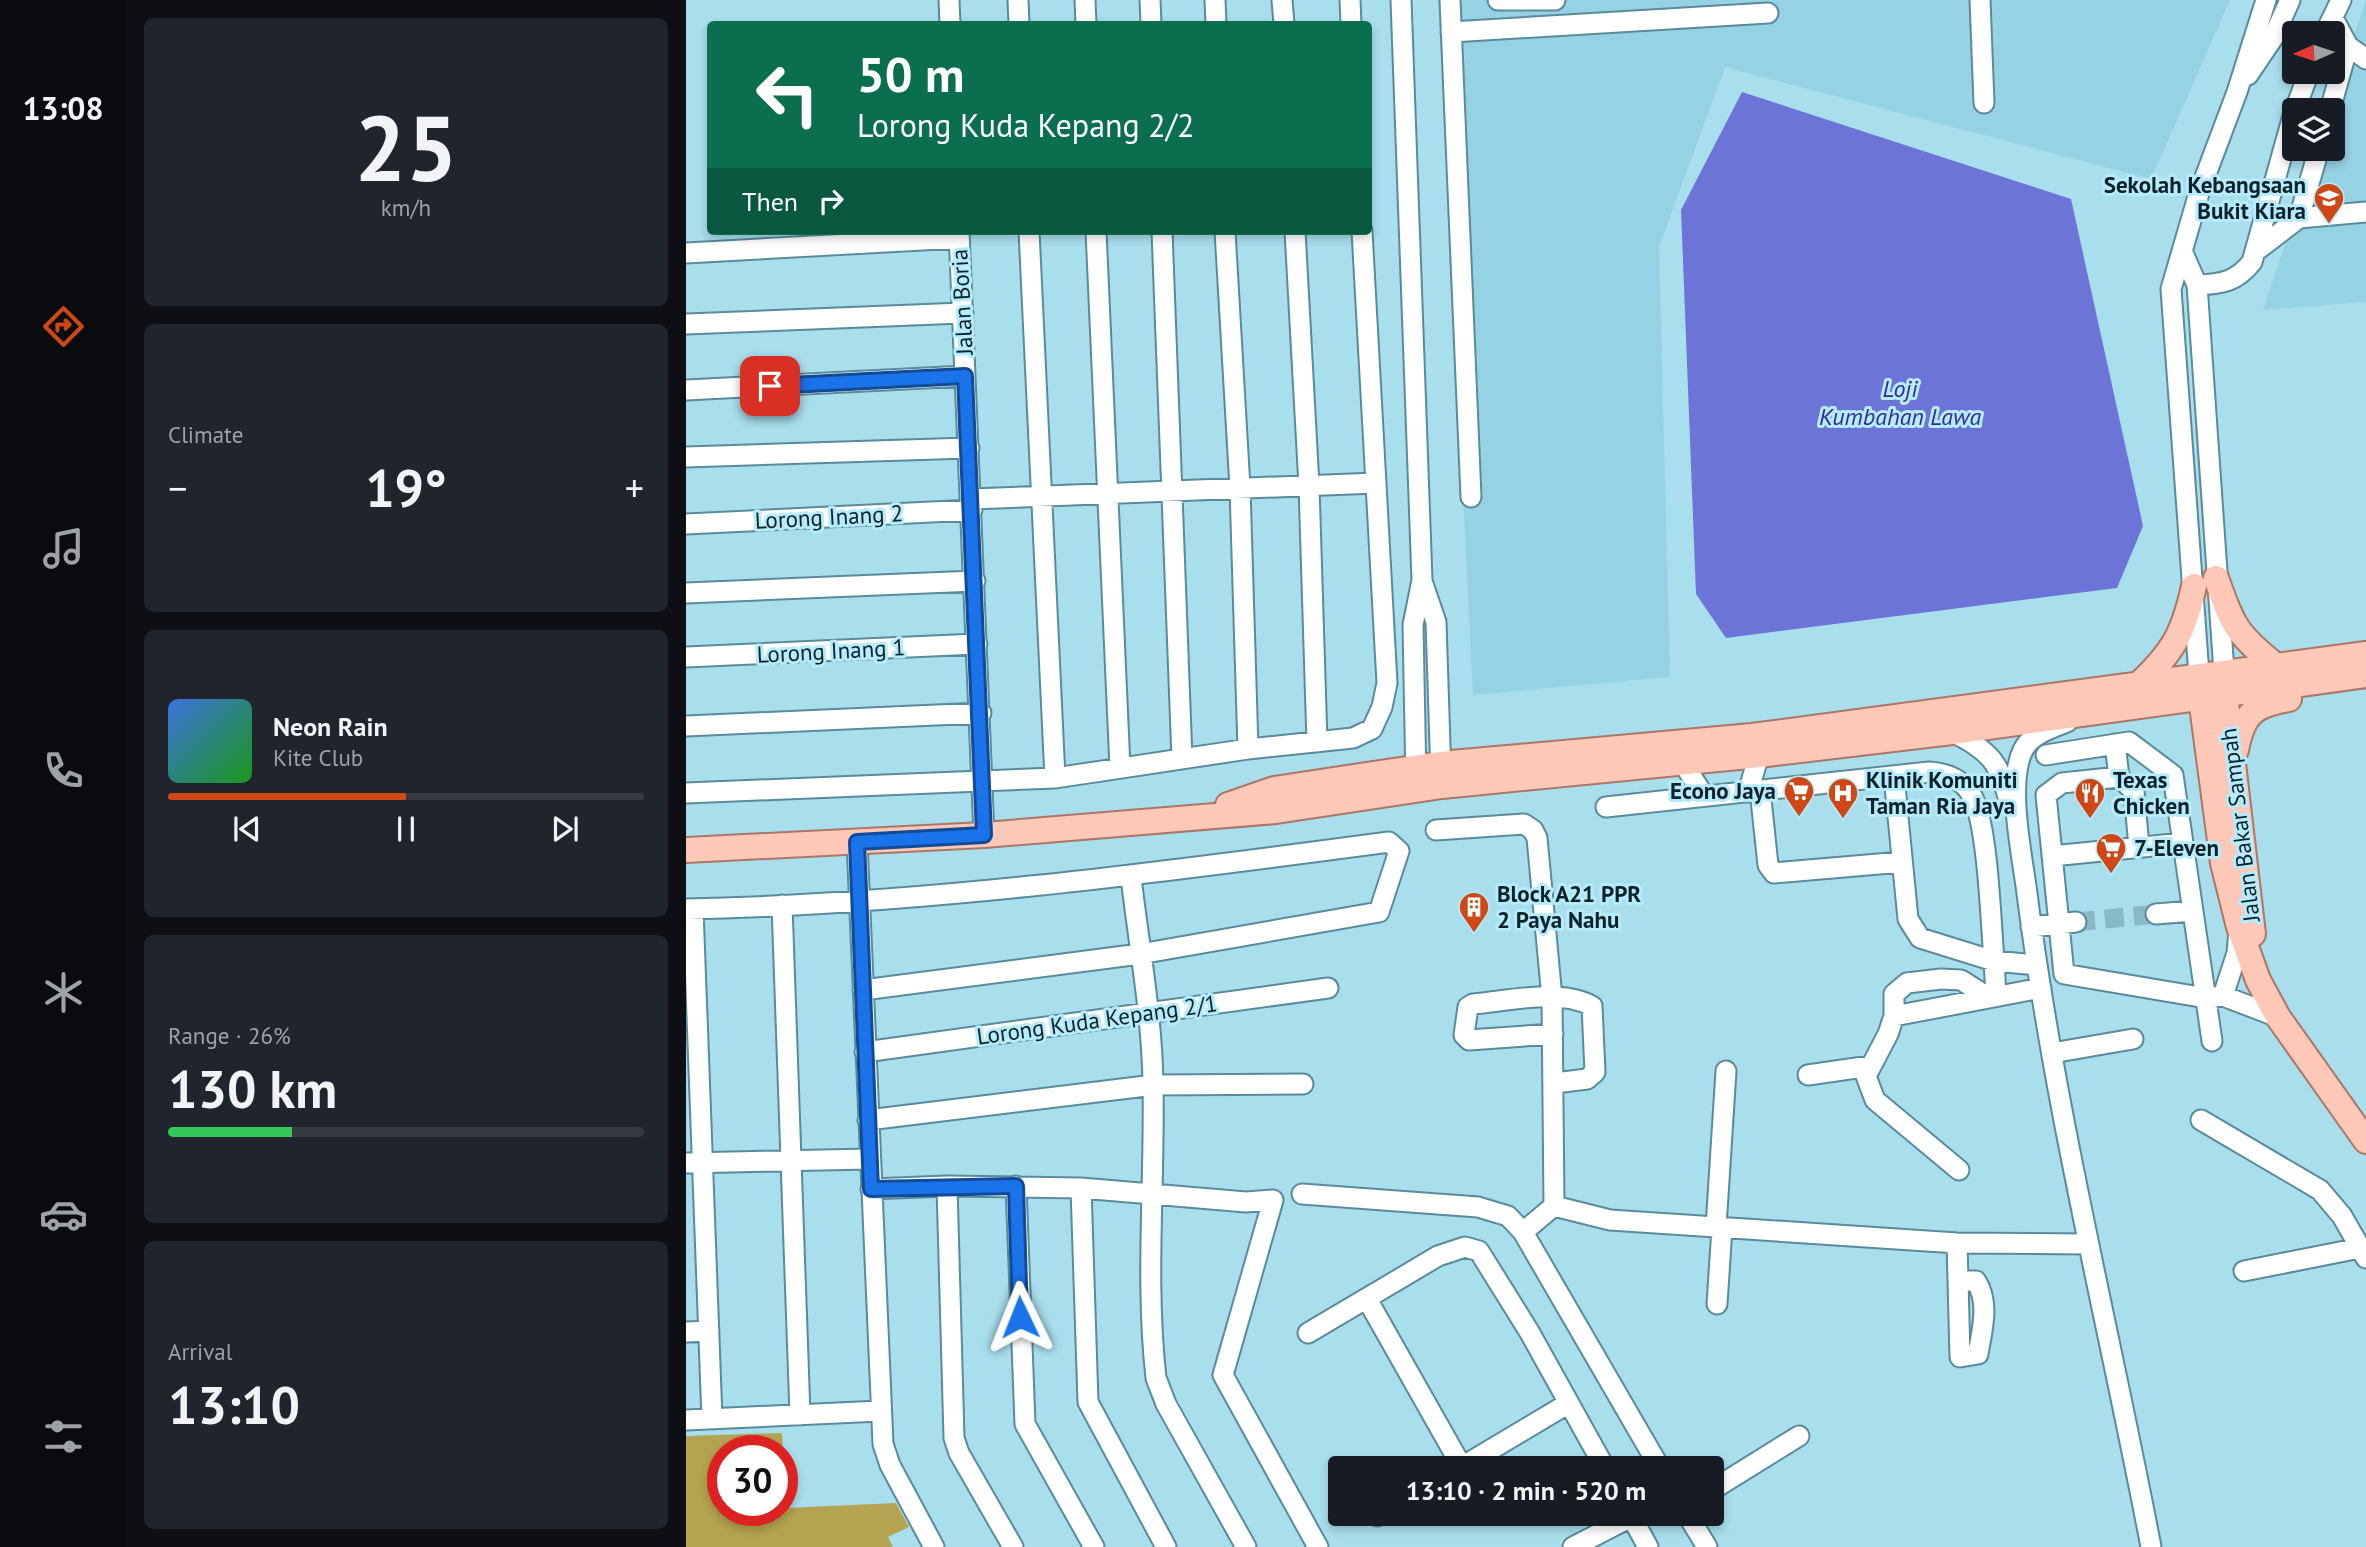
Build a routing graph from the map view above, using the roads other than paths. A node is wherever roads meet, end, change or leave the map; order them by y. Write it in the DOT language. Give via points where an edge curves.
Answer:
graph roads {
  1 [pos="948,0"];
  2 [pos="1018,0"];
  3 [pos="1085,0"];
  4 [pos="1150,0"];
  5 [pos="1215,0"];
  6 [pos="1282,0"];
  7 [pos="1350,0"];
  8 [pos="1401,0"];
  9 [pos="1450,0"];
  10 [pos="1498,0"];
  11 [pos="1555,0"];
  12 [pos="1980,0"];
  13 [pos="2266,0"];
  14 [pos="2290,0"];
  15 [pos="2341,0"];
  16 [pos="1768,13"];
  17 [pos="950,21"];
  18 [pos="1019,21"];
  19 [pos="1086,21"];
  20 [pos="1151,21"];
  21 [pos="1216,21"];
  22 [pos="1284,21"];
  23 [pos="1351,21"];
  24 [pos="2331,21"];
  25 [pos="1451,32"];
  26 [pos="2345,43"];
  27 [pos="2348,46"];
  28 [pos="2366,59"];
  29 [pos="2237,92"];
  30 [pos="2333,98"];
  31 [pos="1984,103"];
  32 [pos="2282,158"];
  33 [pos="2316,161"];
  34 [pos="2366,212"];
  35 [pos="2299,218"];
  36 [pos="945,235"];
  37 [pos="959,235"];
  38 [pos="1029,235"];
  39 [pos="1096,235"];
  40 [pos="1162,235"];
  41 [pos="1225,235"];
  42 [pos="1295,235"];
  43 [pos="1362,235"];
  44 [pos="2256,251"];
  45 [pos="686,253"];
  46 [pos="2183,253"];
  47 [pos="2197,285"];
  48 [pos="963,313"];
  49 [pos="686,324"];
  50 [pos="965,376"];
  51 [pos="686,390"];
  52 [pos="969,448"];
  53 [pos="686,457"];
  54 [pos="1376,483"];
  55 [pos="1309,486"];
  56 [pos="1240,488"];
  57 [pos="1172,491"];
  58 [pos="1108,494"];
  59 [pos="1041,496"];
  60 [pos="1471,497"];
  61 [pos="971,504"];
  62 [pos="686,524"];
  63 [pos="1422,580"];
  64 [pos="975,581"];
  65 [pos="2205,582"];
  66 [pos="686,593"];
  67 [pos="977,644"];
  68 [pos="2366,654"];
  69 [pos="686,657"];
  70 [pos="2274,665"];
  71 [pos="2366,675"];
  72 [pos="2140,683"];
  73 [pos="2212,685"];
  74 [pos="2366,687"];
  75 [pos="2163,704"];
  76 [pos="981,713"];
  77 [pos="2088,713"];
  78 [pos="686,726"];
  79 [pos="1952,732"];
  80 [pos="1317,742"];
  81 [pos="2115,744"];
  82 [pos="1248,750"];
  83 [pos="1759,755"];
  84 [pos="2046,755"];
  85 [pos="1182,759"];
  86 [pos="2221,759"];
  87 [pos="1683,763"];
  88 [pos="1120,768"];
  89 [pos="1441,775"];
  90 [pos="1894,776"];
  91 [pos="2119,777"];
  92 [pos="1055,778"];
  93 [pos="1416,779"];
  94 [pos="984,782"];
  95 [pos="1754,791"];
  96 [pos="686,793"];
  97 [pos="1704,796"];
  98 [pos="1606,807"];
  99 [pos="1436,830"];
  100 [pos="984,835"];
  101 [pos="857,842"];
  102 [pos="2183,843"];
  103 [pos="2139,847"];
  104 [pos="686,850"];
  105 [pos="2022,854"];
  106 [pos="2052,856"];
  107 [pos="1902,862"];
  108 [pos="1131,877"];
  109 [pos="859,901"];
  110 [pos="782,905"];
  111 [pos="690,909"];
  112 [pos="2193,911"];
  113 [pos="2156,914"];
  114 [pos="2067,923"];
  115 [pos="2031,927"];
  116 [pos="2239,927"];
  117 [pos="1140,954"];
  118 [pos="2252,956"];
  119 [pos="1994,961"];
  120 [pos="2037,965"];
  121 [pos="1328,988"];
  122 [pos="2041,988"];
  123 [pos="863,989"];
  124 [pos="691,993"];
  125 [pos="1991,996"];
  126 [pos="2214,997"];
  127 [pos="1552,998"];
  128 [pos="1150,1013"];
  129 [pos="1894,1016"];
  130 [pos="2278,1017"];
  131 [pos="1553,1034"];
  132 [pos="2133,1039"];
  133 [pos="2212,1041"];
  134 [pos="865,1052"];
  135 [pos="2052,1053"];
  136 [pos="1870,1066"];
  137 [pos="1726,1071"];
  138 [pos="1808,1075"];
  139 [pos="693,1077"];
  140 [pos="1555,1083"];
  141 [pos="1304,1084"];
  142 [pos="1154,1085"];
  143 [pos="868,1120"];
  144 [pos="2201,1120"];
  145 [pos="2366,1141"];
  146 [pos="870,1159"];
  147 [pos="791,1162"];
  148 [pos="694,1163"];
  149 [pos="1959,1170"];
  150 [pos="947,1186"];
  151 [pos="1016,1186"];
  152 [pos="1081,1188"];
  153 [pos="871,1189"];
  154 [pos="1150,1194"];
  155 [pos="1302,1194"];
  156 [pos="1554,1206"];
  157 [pos="1719,1228"];
  158 [pos="1523,1232"];
  159 [pos="1957,1243"];
  160 [pos="2088,1244"];
  161 [pos="706,1245"];
  162 [pos="686,1246"];
  163 [pos="2363,1253"];
  164 [pos="2244,1271"];
  165 [pos="1959,1281"];
  166 [pos="1367,1298"];
  167 [pos="1717,1304"];
  168 [pos="709,1331"];
  169 [pos="686,1332"];
  170 [pos="1308,1333"];
  171 [pos="1569,1403"];
  172 [pos="880,1411"];
  173 [pos="800,1415"];
  174 [pos="712,1419"];
  175 [pos="686,1420"];
  176 [pos="1799,1436"];
  177 [pos="1455,1456"];
  178 [pos="1480,1456"];
  179 [pos="1598,1456"];
  180 [pos="1653,1456"];
  181 [pos="1724,1483"];
  182 [pos="1611,1526"];
  183 [pos="1637,1526"];
  184 [pos="1695,1526"];
  185 [pos="1316,1546"];
  186 [pos="934,1547"];
  187 [pos="1013,1547"];
  188 [pos="1094,1547"];
  189 [pos="1166,1547"];
  190 [pos="1246,1547"];
  191 [pos="1573,1547"];
  192 [pos="1648,1547"];
  193 [pos="1707,1547"];
  194 [pos="2151,1547"];
  1 -- 17 [label="street"];
  2 -- 18 [label="street"];
  3 -- 19 [label="street"];
  4 -- 20 [label="street"];
  5 -- 21 [label="street"];
  6 -- 22 [label="street"];
  7 -- 23 [label="street"];
  8 -- 63 [label="street"];
  9 -- 25 [label="street"];
  10 -- 11 [label="street"];
  12 -- 31 [label="street"];
  13 -- 29 [label="street"];
  14 -- 29 [label="street" via="2273,38"];
  15 -- 24 [label="street"];
  16 -- 25 [label="street"];
  25 -- 60 [label="street"];
  26 -- 27 [label="street"];
  27 -- 28 [label="street"];
  27 -- 30 [label="street"];
  29 -- 46 [label="street" via="2199,193"];
  32 -- 44 [label="street"];
  33 -- 35 [label="street"];
  34 -- 35 [label="street"];
  35 -- 44 [label="street"];
  36 -- 45 [label="street"];
  37 -- 48 [label="street, Jalan Boria"];
  38 -- 59 [label="street"];
  39 -- 58 [label="street"];
  40 -- 57 [label="street"];
  41 -- 56 [label="street"];
  42 -- 55 [label="street"];
  43 -- 54 [label="street"];
  44 -- 47 [label="street" via="2241,276 2218,285"];
  46 -- 47 [label="street"];
  46 -- 65 [label="street" via="2171,289"];
  47 -- 65 [label="street"];
  48 -- 49 [label="street"];
  48 -- 50 [label="street, Jalan Boria"];
  50 -- 51 [label="street"];
  50 -- 52 [label="street, Jalan Boria"];
  52 -- 53 [label="street"];
  52 -- 61 [label="street, Jalan Boria"];
  54 -- 55 [label="street, Lorong Inang 2"];
  54 -- 80 [label="street" via="1386,694 1376,722 1364,735"];
  55 -- 56 [label="street, Lorong Inang 2"];
  55 -- 80 [label="street"];
  56 -- 57 [label="street, Lorong Inang 2"];
  56 -- 82 [label="street"];
  57 -- 58 [label="street, Lorong Inang 2"];
  57 -- 85 [label="street"];
  58 -- 59 [label="street, Lorong Inang 2"];
  58 -- 88 [label="street"];
  59 -- 61 [label="street, Lorong Inang 2"];
  59 -- 92 [label="street"];
  61 -- 62 [label="street, Lorong Inang 2"];
  61 -- 64 [label="street, Jalan Boria"];
  63 -- 89 [label="street" via="1436,622"];
  63 -- 93 [label="street" via="1413,625"];
  64 -- 66 [label="street"];
  64 -- 67 [label="street, Jalan Boria"];
  65 -- 70 [label="main road" via="2245,641"];
  65 -- 72 [label="main road" via="2176,645"];
  65 -- 73 [label="street"];
  67 -- 69 [label="street, Lorong Inang 1"];
  67 -- 76 [label="street, Jalan Boria"];
  68 -- 70 [label="main road"];
  70 -- 73 [label="main road"];
  71 -- 73 [label="main road"];
  72 -- 73 [label="main road"];
  72 -- 89 [label="main road"];
  73 -- 75 [label="main road"];
  73 -- 86 [label="main road, Jalan Bakar Sampah"];
  74 -- 86 [label="main road" via="2261,704"];
  75 -- 77 [label="main road"];
  75 -- 86 [label="main road"];
  76 -- 78 [label="street"];
  76 -- 94 [label="street, Jalan Boria"];
  77 -- 79 [label="main road"];
  77 -- 105 [label="street" via="2042,732 2023,750 2017,797"];
  79 -- 83 [label="main road"];
  79 -- 105 [label="street" via="1995,760 2003,775"];
  80 -- 82 [label="street"];
  81 -- 84 [label="street"];
  81 -- 91 [label="street"];
  81 -- 102 [label="street" via="2129,742 2173,775"];
  82 -- 85 [label="street"];
  83 -- 87 [label="main road"];
  83 -- 95 [label="street"];
  85 -- 88 [label="street"];
  86 -- 116 [label="main road, Jalan Bakar Sampah" via="2223,863"];
  86 -- 118 [label="main road, Jalan Bakar Sampah" via="2253,925"];
  87 -- 89 [label="main road"];
  87 -- 97 [label="street"];
  88 -- 92 [label="street"];
  89 -- 93 [label="main road"];
  90 -- 95 [label="street"];
  90 -- 107 [label="street"];
  90 -- 119 [label="street" via="1940,772 1963,784 1974,799"];
  91 -- 103 [label="street" via="2134,791"];
  91 -- 106 [label="street" via="2062,783 2046,795"];
  92 -- 94 [label="street"];
  93 -- 100 [label="main road" via="1274,789 1201,814"];
  94 -- 96 [label="street"];
  94 -- 100 [label="street, Jalan Boria"];
  95 -- 97 [label="street"];
  95 -- 107 [label="street" via="1773,873"];
  97 -- 98 [label="street"];
  99 -- 127 [label="street" via="1524,824 1533,830"];
  100 -- 101 [label="main road"];
  101 -- 104 [label="main road"];
  101 -- 109 [label="street"];
  102 -- 103 [label="street"];
  102 -- 112 [label="street"];
  103 -- 106 [label="street"];
  105 -- 115 [label="street"];
  106 -- 114 [label="street"];
  107 -- 119 [label="street" via="1913,931 1920,938"];
  108 -- 109 [label="street"];
  108 -- 117 [label="street"];
  108 -- 117 [label="street" via="1389,842 1399,851 1379,912"];
  109 -- 110 [label="street"];
  109 -- 123 [label="street"];
  110 -- 111 [label="street"];
  110 -- 147 [label="street"];
  111 -- 124 [label="street"];
  112 -- 113 [label="street"];
  112 -- 126 [label="street"];
  114 -- 115 [label="street"];
  114 -- 126 [label="street" via="2064,974"];
  115 -- 120 [label="street"];
  116 -- 118 [label="main road, Jalan Bakar Sampah"];
  116 -- 126 [label="street" via="2237,953"];
  117 -- 123 [label="street"];
  117 -- 128 [label="street"];
  118 -- 130 [label="main road, Jalan Bakar Sampah"];
  119 -- 120 [label="street"];
  119 -- 125 [label="street"];
  120 -- 122 [label="street"];
  121 -- 128 [label="street, Lorong Kuda Kepang 2/1"];
  122 -- 125 [label="street"];
  122 -- 135 [label="street"];
  123 -- 134 [label="street"];
  124 -- 139 [label="street"];
  125 -- 129 [label="street"];
  125 -- 129 [label="street" via="1961,980 1907,983 1894,994"];
  126 -- 130 [label="street"];
  126 -- 133 [label="street"];
  127 -- 131 [label="street"];
  127 -- 131 [label="street" via="1473,1004 1468,1007 1464,1035 1469,1040"];
  127 -- 140 [label="street" via="1580,1000 1592,1006 1595,1038 1595,1072 1587,1079"];
  128 -- 134 [label="street, Lorong Kuda Kepang 2/1"];
  128 -- 142 [label="street"];
  129 -- 136 [label="street" via="1882,1050"];
  130 -- 145 [label="main road, Jalan Bakar Sampah"];
  131 -- 140 [label="street"];
  132 -- 135 [label="street"];
  134 -- 143 [label="street"];
  135 -- 160 [label="street"];
  136 -- 138 [label="street"];
  136 -- 149 [label="street" via="1866,1076 1875,1100"];
  137 -- 157 [label="street"];
  139 -- 148 [label="street"];
  140 -- 156 [label="street"];
  141 -- 142 [label="street"];
  142 -- 143 [label="street"];
  142 -- 154 [label="street"];
  143 -- 146 [label="street"];
  144 -- 163 [label="street" via="2320,1190 2342,1216"];
  146 -- 147 [label="street"];
  146 -- 153 [label="street"];
  147 -- 148 [label="street"];
  147 -- 173 [label="street"];
  148 -- 161 [label="street"];
  150 -- 151 [label="street"];
  150 -- 153 [label="street"];
  150 -- 187 [label="street" via="954,1438"];
  151 -- 152 [label="street"];
  151 -- 188 [label="street" via="1025,1424"];
  152 -- 154 [label="street"];
  152 -- 189 [label="street" via="1088,1402"];
  153 -- 172 [label="street"];
  154 -- 185 [label="street" via="1273,1200 1223,1374"];
  154 -- 190 [label="street" via="1154,1360 1160,1392"];
  155 -- 158 [label="street" via="1478,1207 1508,1216"];
  156 -- 157 [label="street" via="1610,1220"];
  156 -- 158 [label="street"];
  157 -- 159 [label="street"];
  157 -- 167 [label="street"];
  158 -- 180 [label="street"];
  159 -- 160 [label="street"];
  159 -- 165 [label="street"];
  160 -- 194 [label="street"];
  161 -- 162 [label="street"];
  161 -- 168 [label="street"];
  163 -- 164 [label="street"];
  166 -- 170 [label="street"];
  166 -- 171 [label="street" via="1438,1256 1465,1247 1479,1251"];
  166 -- 177 [label="street"];
  168 -- 169 [label="street"];
  168 -- 174 [label="street"];
  171 -- 178 [label="street"];
  171 -- 179 [label="street"];
  172 -- 173 [label="street"];
  172 -- 186 [label="street" via="890,1465"];
  173 -- 174 [label="street"];
  174 -- 175 [label="street"];
  176 -- 181 [label="street"];
  182 -- 191 [label="street"];
  183 -- 192 [label="street"];
  184 -- 193 [label="street"];
}
